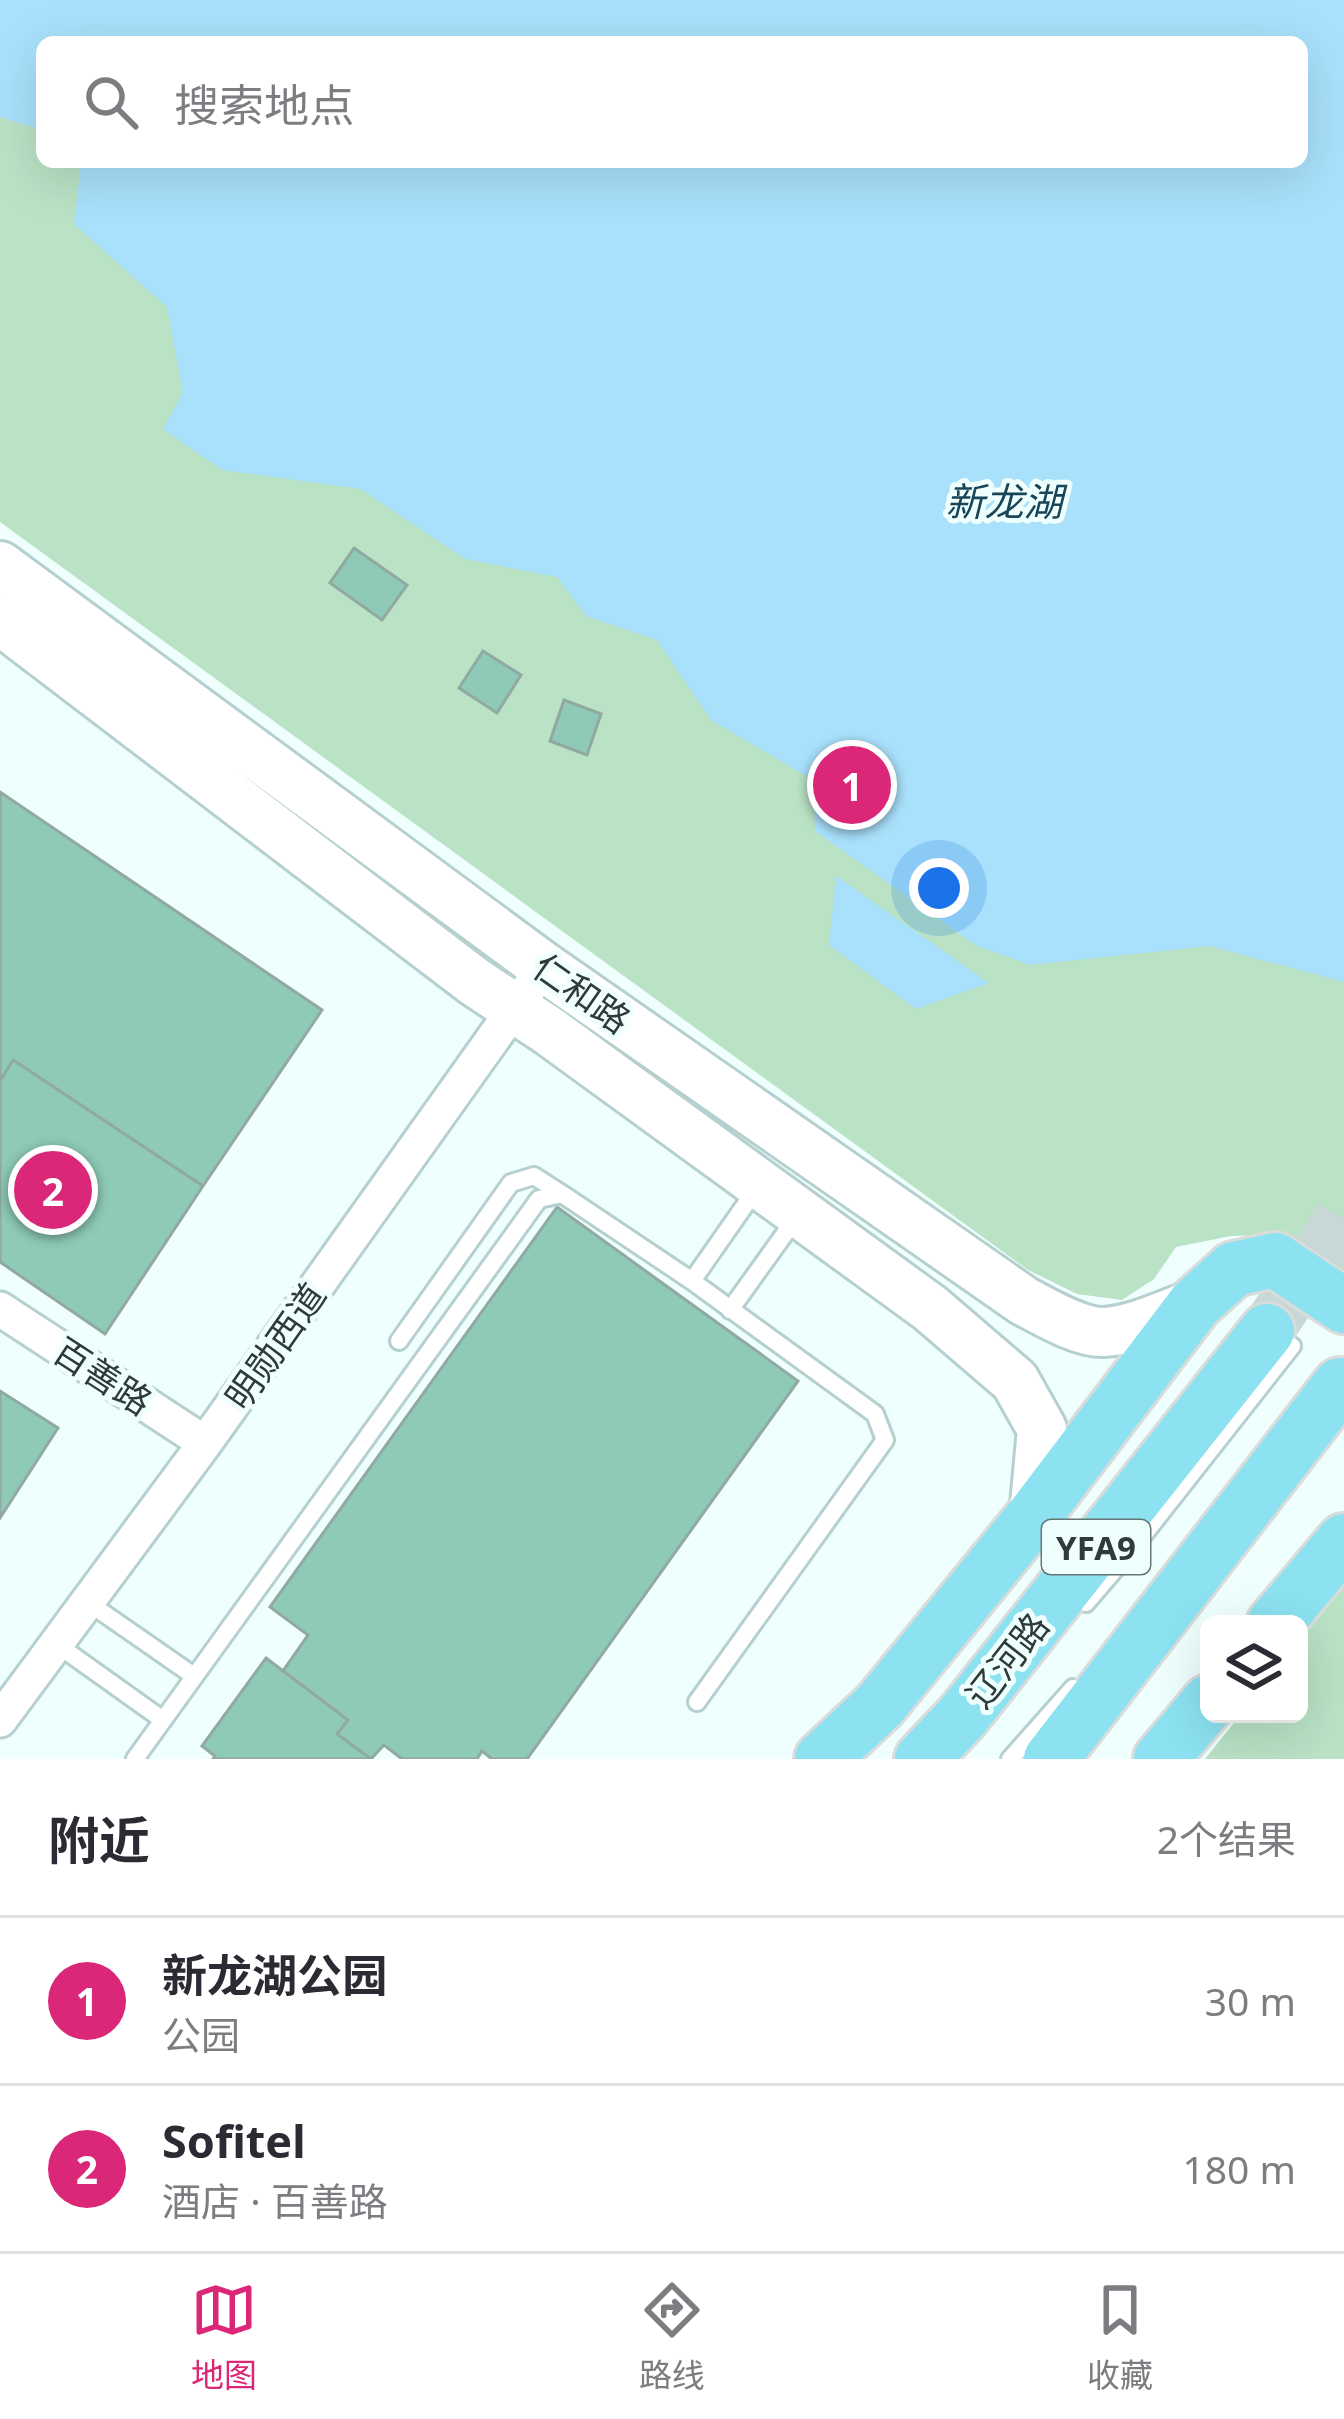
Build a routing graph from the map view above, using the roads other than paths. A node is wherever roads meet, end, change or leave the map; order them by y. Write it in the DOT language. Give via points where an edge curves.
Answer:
graph roads {
  1 [pos="0,566"];
  2 [pos="0,620"];
  3 [pos="544,968"];
  4 [pos="515,1006"];
  5 [pos="760,1184"];
  6 [pos="562,1194"];
  7 [pos="799,1213"];
  8 [pos="692,1282"];
  9 [pos="1195,1304"];
  10 [pos="1344,1306"];
  11 [pos="0,1309"];
  12 [pos="730,1310"];
  13 [pos="1279,1338"];
  14 [pos="399,1341"];
  15 [pos="1340,1385"];
  16 [pos="205,1443"];
  17 [pos="1034,1516"];
  18 [pos="1344,1541"];
  19 [pos="86,1601"];
  20 [pos="1282,1615"];
  21 [pos="1072,1618"];
  22 [pos="55,1643"];
  23 [pos="1089,1671"];
  24 [pos="194,1676"];
  25 [pos="698,1702"];
  26 [pos="994,1706"];
  27 [pos="1200,1713"];
  28 [pos="0,1720"];
  29 [pos="163,1720"];
  30 [pos="943,1750"];
  31 [pos="135,1759"];
  32 [pos="822,1759"];
  33 [pos="1010,1759"];
  34 [pos="1051,1759"];
  35 [pos="1161,1759"];
  1 -- 3 [label="street, 仁和路"];
  2 -- 4 [label="street, 仁和路"];
  3 -- 4 [label="street, 明勋西道"];
  3 -- 9 [label="street, 仁和路" via="1041,1310 1100,1332"];
  4 -- 5 [label="street, 仁和路"];
  4 -- 16 [label="street, 明勋西道"];
  5 -- 7 [label="street, 仁和路"];
  5 -- 8 [label="lane"];
  6 -- 8 [label="lane"];
  6 -- 14 [label="lane" via="533,1176 511,1183"];
  6 -- 24 [label="lane" via="539,1199"];
  7 -- 12 [label="lane"];
  7 -- 17 [label="street, 仁和路" via="1015,1381 1042,1429"];
  8 -- 12 [label="lane"];
  9 -- 10 [label="main road" via="1234,1269 1276,1260"];
  9 -- 17 [label="main road"];
  11 -- 16 [label="street, 百善路"];
  12 -- 25 [label="lane" via="875,1414 885,1440"];
  13 -- 21 [label="lane" via="1134,1547"];
  13 -- 30 [label="main road, 辽河路 / YFA9" via="962,1717"];
  15 -- 34 [label="main road, YFA9"];
  16 -- 19 [label="street, 明勋西道"];
  17 -- 32 [label="main road" via="880,1705"];
  18 -- 20 [label="main road"];
  19 -- 22 [label="street, 明勋西道"];
  19 -- 24 [label="lane"];
  22 -- 28 [label="street, 明勋西道"];
  22 -- 29 [label="lane"];
  23 -- 33 [label="lane"];
  24 -- 29 [label="lane"];
  26 -- 30 [label="lane"];
  27 -- 35 [label="main road"];
  29 -- 31 [label="lane"];
}
